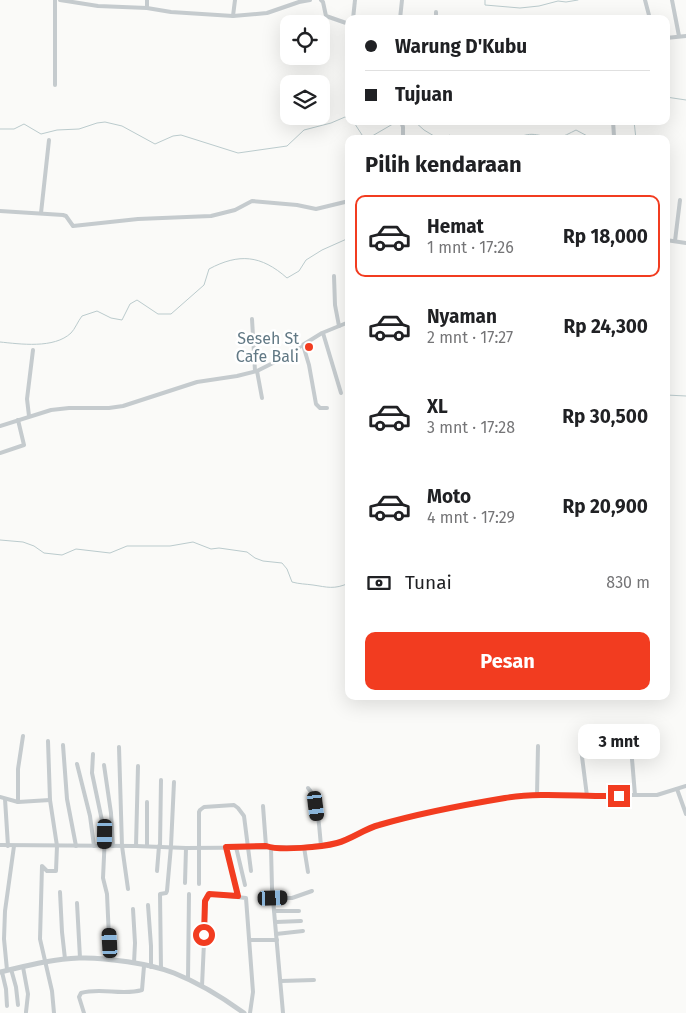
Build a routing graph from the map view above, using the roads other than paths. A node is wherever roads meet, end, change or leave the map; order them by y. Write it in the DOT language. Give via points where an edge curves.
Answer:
graph roads {
  1 [pos="55,0"];
  2 [pos="60,0"];
  3 [pos="147,0"];
  4 [pos="235,0"];
  5 [pos="310,0"];
  6 [pos="320,0"];
  7 [pos="355,0"];
  8 [pos="402,0"];
  9 [pos="646,0"];
  10 [pos="672,0"];
  11 [pos="81,2"];
  12 [pos="147,8"];
  13 [pos="353,15"];
  14 [pos="400,15"];
  15 [pos="649,15"];
  16 [pos="233,16"];
  17 [pos="345,23"];
  18 [pos="679,36"];
  19 [pos="686,36"];
  20 [pos="670,37"];
  21 [pos="55,85"];
  22 [pos="49,140"];
  23 [pos="680,200"];
  24 [pos="345,202"];
  25 [pos="0,211"];
  26 [pos="41,213"];
  27 [pos="670,240"];
  28 [pos="675,241"];
  29 [pos="686,243"];
  30 [pos="334,276"];
  31 [pos="252,319"];
  32 [pos="345,324"];
  33 [pos="339,326"];
  34 [pos="323,333"];
  35 [pos="303,345"];
  36 [pos="33,350"];
  37 [pos="256,371"];
  38 [pos="341,393"];
  39 [pos="262,398"];
  40 [pos="327,408"];
  41 [pos="29,416"];
  42 [pos="0,420"];
  43 [pos="18,420"];
  44 [pos="0,426"];
  45 [pos="0,453"];
  46 [pos="630,735"];
  47 [pos="23,736"];
  48 [pos="48,741"];
  49 [pos="580,741"];
  50 [pos="63,745"];
  51 [pos="538,746"];
  52 [pos="119,747"];
  53 [pos="93,754"];
  54 [pos="77,764"];
  55 [pos="104,765"];
  56 [pos="138,766"];
  57 [pos="161,780"];
  58 [pos="174,782"];
  59 [pos="686,786"];
  60 [pos="308,788"];
  61 [pos="677,789"];
  62 [pos="537,795"];
  63 [pos="587,796"];
  64 [pos="635,796"];
  65 [pos="0,797"];
  66 [pos="5,799"];
  67 [pos="50,800"];
  68 [pos="18,802"];
  69 [pos="147,802"];
  70 [pos="263,806"];
  71 [pos="686,814"];
  72 [pos="0,845"];
  73 [pos="321,845"];
  74 [pos="8,846"];
  75 [pos="14,846"];
  76 [pos="57,846"];
  77 [pos="76,846"];
  78 [pos="94,846"];
  79 [pos="104,846"];
  80 [pos="113,846"];
  81 [pos="122,846"];
  82 [pos="136,846"];
  83 [pos="147,846"];
  84 [pos="160,846"];
  85 [pos="171,846"];
  86 [pos="266,846"];
  87 [pos="304,846"];
  88 [pos="200,847"];
  89 [pos="226,847"];
  90 [pos="236,847"];
  91 [pos="248,847"];
  92 [pos="186,848"];
  93 [pos="271,848"];
  94 [pos="157,871"];
  95 [pos="251,871"];
  96 [pos="308,872"];
  97 [pos="185,883"];
  98 [pos="199,884"];
  99 [pos="245,885"];
  100 [pos="128,889"];
  101 [pos="312,891"];
  102 [pos="60,892"];
  103 [pos="189,894"];
  104 [pos="238,896"];
  105 [pos="273,898"];
  106 [pos="77,903"];
  107 [pos="148,905"];
  108 [pos="133,909"];
  109 [pos="274,911"];
  110 [pos="299,911"];
  111 [pos="300,921"];
  112 [pos="276,922"];
  113 [pos="302,931"];
  114 [pos="276,934"];
  115 [pos="250,940"];
  116 [pos="277,940"];
  117 [pos="80,958"];
  118 [pos="65,959"];
  119 [pos="110,960"];
  120 [pos="44,962"];
  121 [pos="134,964"];
  122 [pos="144,966"];
  123 [pos="23,967"];
  124 [pos="151,967"];
  125 [pos="161,969"];
  126 [pos="5,971"];
  127 [pos="188,979"];
  128 [pos="314,980"];
  129 [pos="281,982"];
  130 [pos="202,986"];
  131 [pos="18,1005"];
  132 [pos="7,1006"];
  133 [pos="26,1012"];
  134 [pos="54,1013"];
  135 [pos="84,1013"];
  136 [pos="244,1013"];
  137 [pos="250,1013"];
  138 [pos="283,1013"];
  1 -- 21 [label="street"];
  2 -- 11 [label="street"];
  3 -- 12 [label="street"];
  4 -- 16 [label="street"];
  5 -- 16 [label="street" via="267,14"];
  6 -- 17 [label="street" via="326,16"];
  7 -- 13 [label="street"];
  8 -- 14 [label="street"];
  9 -- 15 [label="street"];
  10 -- 18 [label="street"];
  11 -- 12 [label="street" via="115,8"];
  12 -- 16 [label="street"];
  18 -- 19 [label="street"];
  18 -- 20 [label="street"];
  22 -- 26 [label="street"];
  23 -- 28 [label="street"];
  24 -- 26 [label="street" via="316,210 252,201 235,210 211,216 138,218 73,226 66,216"];
  25 -- 26 [label="street"];
  27 -- 28 [label="street"];
  28 -- 29 [label="street"];
  30 -- 33 [label="street"];
  31 -- 37 [label="street"];
  32 -- 33 [label="street"];
  33 -- 34 [label="street"];
  34 -- 35 [label="street"];
  34 -- 38 [label="street"];
  35 -- 37 [label="street"];
  35 -- 40 [label="street" via="316,404"];
  36 -- 41 [label="street" via="27,399"];
  37 -- 39 [label="street"];
  37 -- 41 [label="street" via="197,382 124,406 69,408"];
  41 -- 43 [label="street"];
  42 -- 44 [label="street"];
  43 -- 44 [label="street"];
  43 -- 45 [label="street" via="24,444"];
  46 -- 64 [label="street"];
  47 -- 68 [label="street"];
  48 -- 67 [label="street"];
  49 -- 63 [label="street"];
  50 -- 77 [label="street" via="67,799"];
  51 -- 62 [label="street"];
  52 -- 81 [label="street"];
  53 -- 79 [label="street" via="92,773 105,834"];
  54 -- 78 [label="street"];
  55 -- 80 [label="street"];
  56 -- 82 [label="street"];
  57 -- 84 [label="street"];
  58 -- 85 [label="street"];
  59 -- 61 [label="street"];
  60 -- 73 [label="street" via="315,801"];
  61 -- 64 [label="street" via="658,795"];
  61 -- 71 [label="street"];
  62 -- 63 [label="street"];
  62 -- 73 [label="street" via="439,810 378,825 338,843"];
  63 -- 64 [label="street"];
  65 -- 66 [label="street"];
  66 -- 68 [label="street"];
  66 -- 74 [label="street"];
  67 -- 68 [label="street"];
  67 -- 76 [label="street"];
  69 -- 83 [label="street"];
  70 -- 86 [label="street"];
  72 -- 74 [label="street"];
  73 -- 87 [label="street"];
  74 -- 75 [label="street"];
  75 -- 76 [label="street"];
  75 -- 126 [label="street" via="5,911"];
  76 -- 77 [label="street"];
  76 -- 120 [label="street" via="56,871 48,871 42,866 40,939"];
  77 -- 78 [label="street"];
  78 -- 79 [label="street"];
  79 -- 80 [label="street"];
  79 -- 119 [label="street" via="103,878 107,894"];
  80 -- 81 [label="street"];
  81 -- 82 [label="street"];
  81 -- 100 [label="street"];
  82 -- 83 [label="street"];
  83 -- 84 [label="street"];
  84 -- 85 [label="street"];
  84 -- 94 [label="street"];
  85 -- 92 [label="street"];
  85 -- 125 [label="street" via="167,892 160,894"];
  86 -- 91 [label="street"];
  86 -- 93 [label="street"];
  87 -- 93 [label="street"];
  87 -- 96 [label="street"];
  88 -- 89 [label="street"];
  88 -- 91 [label="street" via="200,810 204,807 234,806 244,816"];
  88 -- 92 [label="street"];
  88 -- 98 [label="street"];
  89 -- 90 [label="street"];
  89 -- 104 [label="street"];
  90 -- 91 [label="street"];
  90 -- 99 [label="street"];
  91 -- 95 [label="street"];
  92 -- 97 [label="street"];
  93 -- 105 [label="street"];
  101 -- 105 [label="street" via="292,898"];
  102 -- 118 [label="street"];
  103 -- 127 [label="street"];
  104 -- 115 [label="street" via="248,900"];
  104 -- 130 [label="street" via="209,894 206,898"];
  105 -- 109 [label="street"];
  106 -- 117 [label="street"];
  107 -- 124 [label="street"];
  108 -- 121 [label="street"];
  109 -- 110 [label="street"];
  109 -- 112 [label="street"];
  111 -- 112 [label="street"];
  112 -- 114 [label="street"];
  113 -- 114 [label="street"];
  114 -- 116 [label="street"];
  115 -- 116 [label="street"];
  115 -- 137 [label="street" via="253,992"];
  116 -- 129 [label="street"];
  117 -- 118 [label="street"];
  117 -- 119 [label="street"];
  118 -- 120 [label="street"];
  119 -- 121 [label="street"];
  120 -- 123 [label="street"];
  120 -- 134 [label="street"];
  121 -- 122 [label="street"];
  122 -- 124 [label="street"];
  122 -- 135 [label="street" via="142,990 95,990 81,994"];
  123 -- 126 [label="street"];
  123 -- 133 [label="street" via="28,994"];
  124 -- 125 [label="street"];
  125 -- 127 [label="street"];
  126 -- 131 [label="street" via="16,987"];
  126 -- 132 [label="street"];
  127 -- 130 [label="street"];
  128 -- 129 [label="street"];
  129 -- 138 [label="street"];
  130 -- 136 [label="street"];
}
